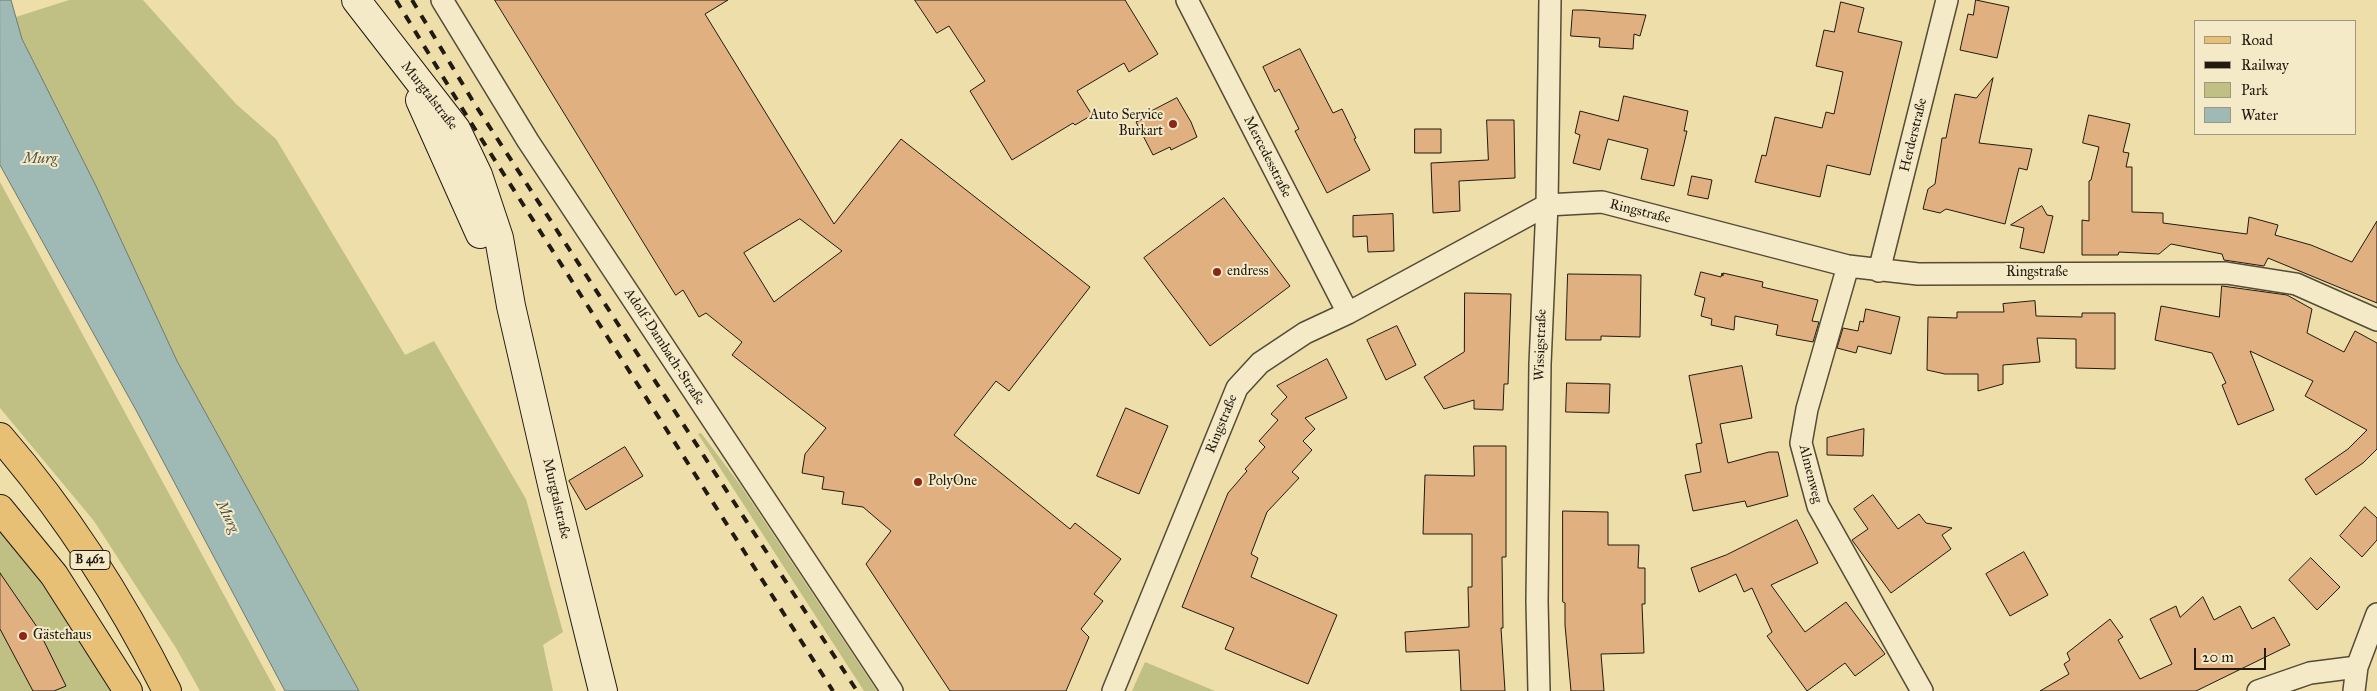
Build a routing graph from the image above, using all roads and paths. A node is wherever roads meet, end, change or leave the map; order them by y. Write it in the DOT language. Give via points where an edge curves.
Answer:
graph roads {
  1 [pos="356,0"];
  2 [pos="442,0"];
  3 [pos="1187,0"];
  4 [pos="1550,0"];
  5 [pos="1947,0"];
  6 [pos="1548,205"];
  7 [pos="1848,266"];
  8 [pos="1880,271"];
  9 [pos="1348,313"];
  10 [pos="2377,320"];
  11 [pos="0,437"];
  12 [pos="0,509"];
  13 [pos="2377,614"];
  14 [pos="2357,667"];
  15 [pos="128,691"];
  16 [pos="167,691"];
  17 [pos="603,691"];
  18 [pos="892,691"];
  19 [pos="1113,691"];
  20 [pos="1538,691"];
  21 [pos="1922,691"];
  22 [pos="2258,691"];
  23 [pos="2354,691"];
  1 -- 17 [label="street, Murgtalstraße" via="456,129 478,175 499,238 511,306"];
  2 -- 18 [label="street, Adolf-Dambach-Straße" via="528,141"];
  3 -- 9 [label="street, Mercedesstraße"];
  4 -- 6 [label="street, Wissigstraße"];
  5 -- 8 [label="street, Herderstraße"];
  6 -- 7 [label="street, Ringstraße" via="1602,202"];
  6 -- 9 [label="street, Ringstraße"];
  6 -- 20 [label="street, Wissigstraße" via="1540,364"];
  7 -- 8 [label="street, Ringstraße"];
  7 -- 21 [label="street, Almenweg" via="1800,442 1818,506"];
  8 -- 10 [label="street, Ringstraße" via="1918,274 2226,273 2296,284"];
  9 -- 19 [label="street, Ringstraße" via="1305,333 1260,363 1237,388"];
  11 -- 16 [label="main road, B 462" via="80,544 140,638"];
  12 -- 15 [label="main road, B 462" via="54,575"];
  13 -- 14 [label="street"];
  14 -- 22 [label="street" via="2310,674"];
  14 -- 23 [label="street"];
}
